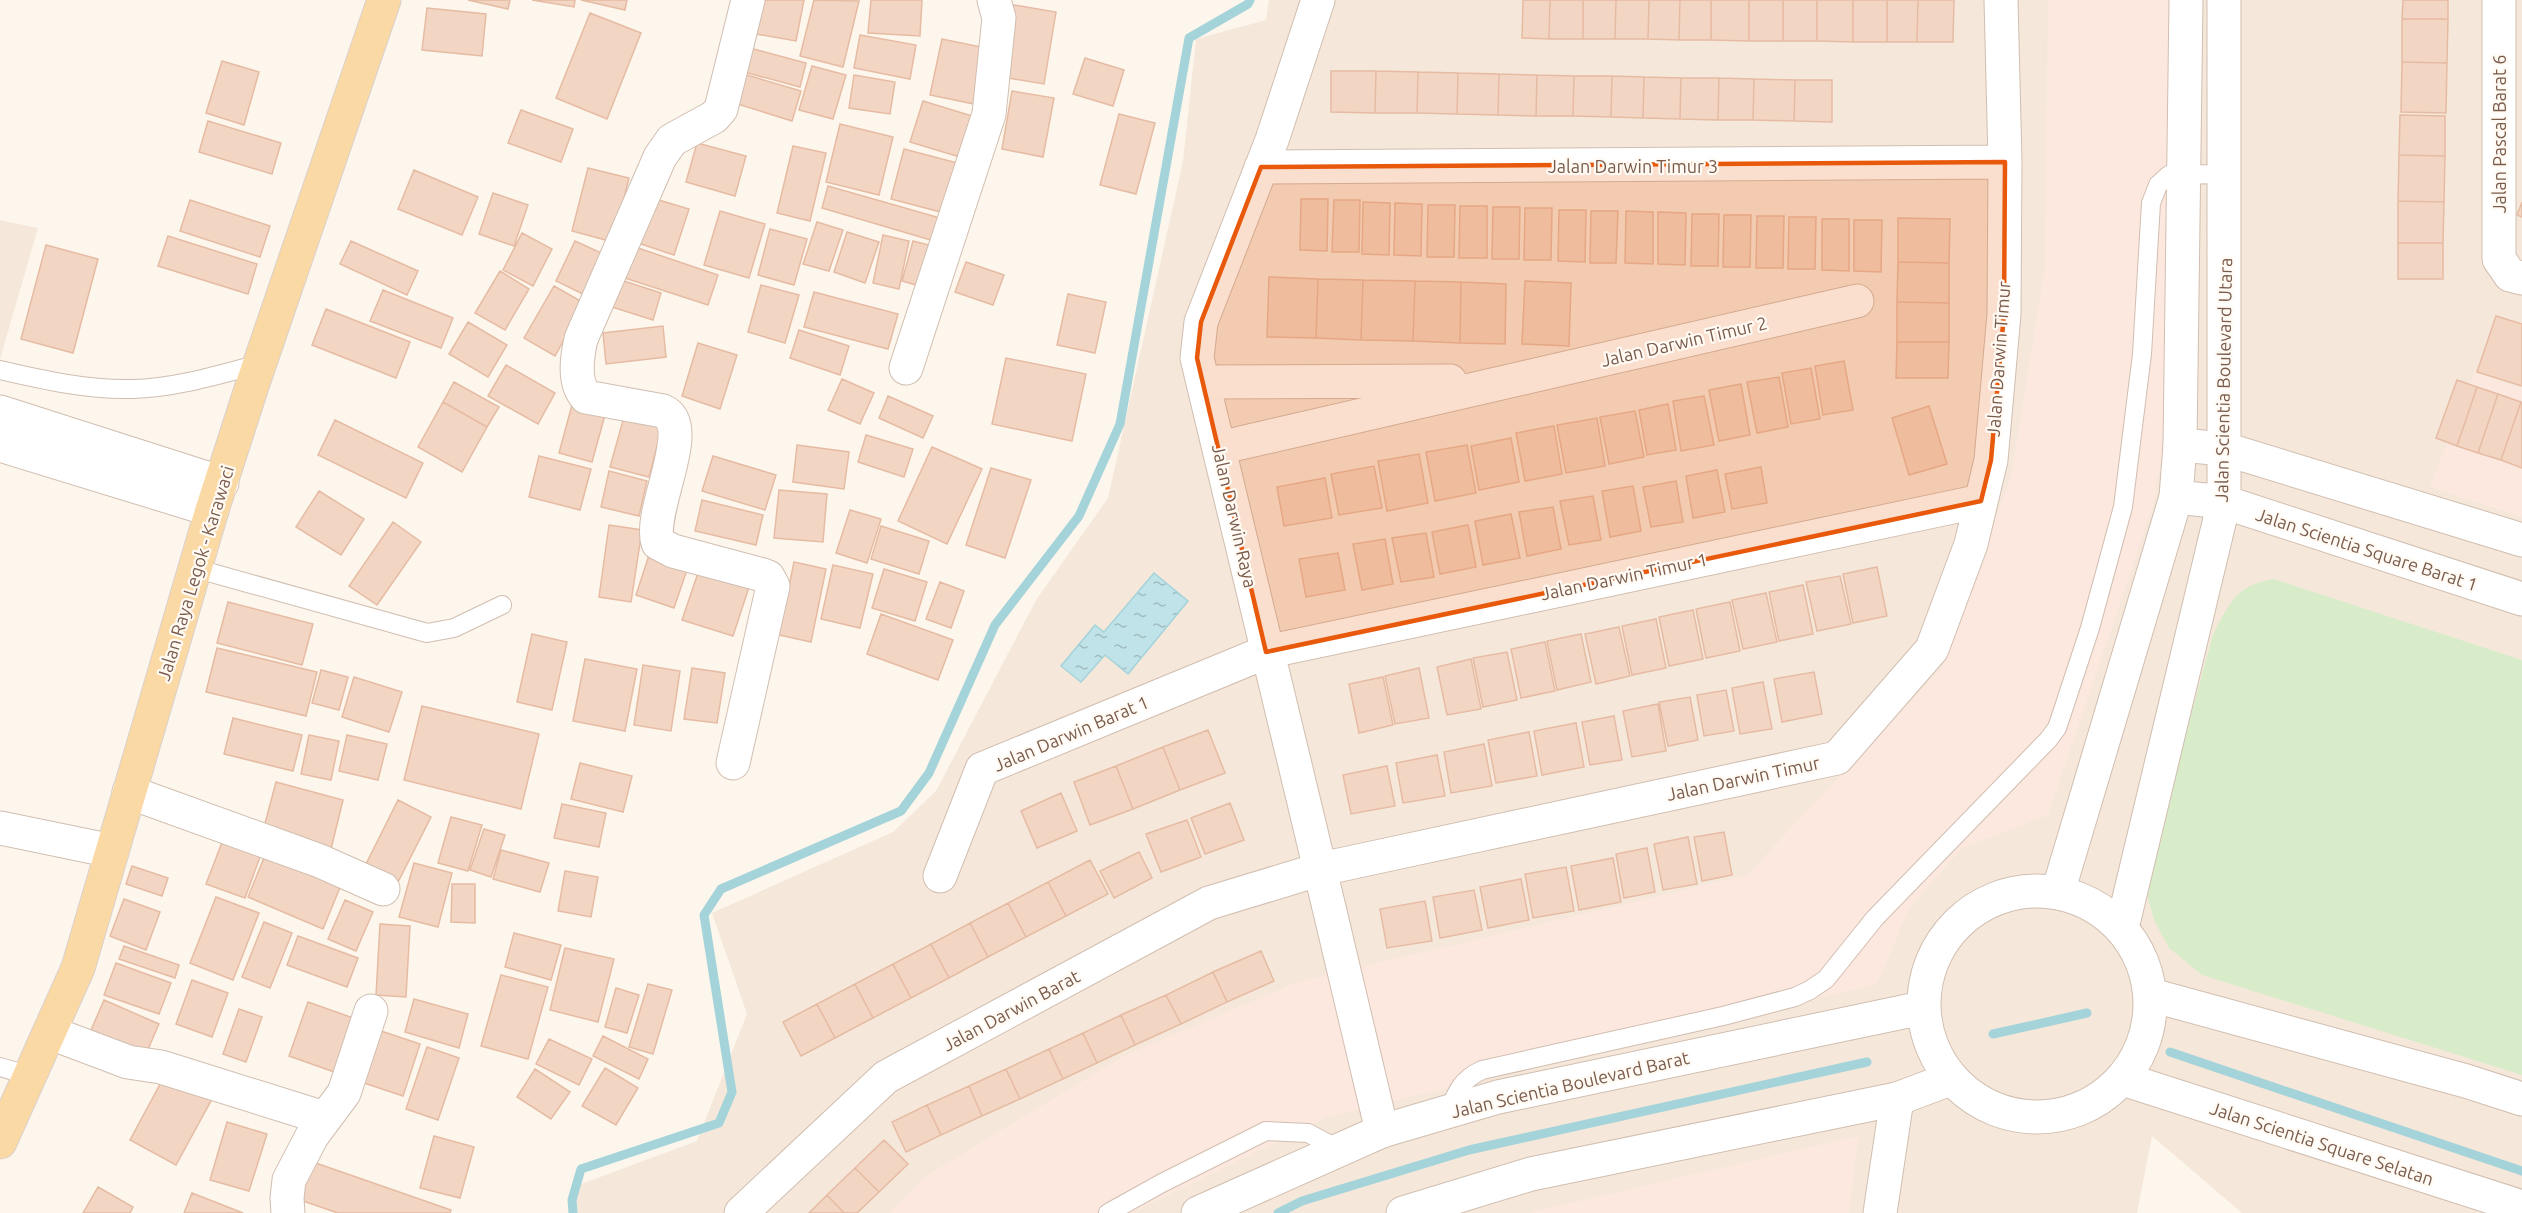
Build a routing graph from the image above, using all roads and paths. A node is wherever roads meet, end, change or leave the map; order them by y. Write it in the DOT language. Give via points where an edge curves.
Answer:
graph roads {
  1 [pos="384,0"];
  2 [pos="748,0"];
  3 [pos="994,0"];
  4 [pos="1318,0"];
  5 [pos="2001,0"];
  6 [pos="2186,0"];
  7 [pos="2224,0"];
  8 [pos="2499,0"];
  9 [pos="2511,51"];
  10 [pos="2005,162"];
  11 [pos="1261,167"];
  12 [pos="2184,174"];
  13 [pos="2224,174"];
  14 [pos="2513,273"];
  15 [pos="1857,301"];
  16 [pos="259,364"];
  17 [pos="906,368"];
  18 [pos="0,370"];
  19 [pos="1510,381"];
  20 [pos="1203,382"];
  21 [pos="0,412"];
  22 [pos="0,445"];
  23 [pos="2180,445"];
  24 [pos="1219,448"];
  25 [pos="2225,449"];
  26 [pos="217,497"];
  27 [pos="2176,497"];
  28 [pos="1981,501"];
  29 [pos="2224,502"];
  30 [pos="2522,540"];
  31 [pos="194,568"];
  32 [pos="2522,600"];
  33 [pos="502,606"];
  34 [pos="1266,652"];
  35 [pos="733,763"];
  36 [pos="129,792"];
  37 [pos="0,828"];
  38 [pos="112,851"];
  39 [pos="1321,869"];
  40 [pos="939,876"];
  41 [pos="382,889"];
  42 [pos="2058,892"];
  43 [pos="2122,928"];
  44 [pos="2151,994"];
  45 [pos="1922,1008"];
  46 [pos="371,1011"];
  47 [pos="51,1033"];
  48 [pos="0,1068"];
  49 [pos="31,1076"];
  50 [pos="1950,1079"];
  51 [pos="2123,1079"];
  52 [pos="1897,1099"];
  53 [pos="2522,1099"];
  54 [pos="1449,1112"];
  55 [pos="324,1118"];
  56 [pos="1382,1131"];
  57 [pos="0,1142"];
  58 [pos="1338,1149"];
  59 [pos="2522,1207"];
  60 [pos="288,1213"];
  61 [pos="741,1213"];
  62 [pos="1108,1213"];
  63 [pos="1198,1213"];
  64 [pos="1403,1213"];
  65 [pos="1880,1213"];
  1 -- 16 [label="main road, Jalan Raya Legok - Karawaci"];
  2 -- 35 [label="street" via="721,109 714,117 672,140 660,157 577,355 580,384 586,397 663,411 674,421 675,441 656,525 658,543 764,575 773,586"];
  3 -- 17 [label="street" via="999,18 989,114"];
  4 -- 11 [label="street, Jalan Darwin Raya"];
  5 -- 10 [label="street, Jalan Darwin Timur"];
  6 -- 12 [label="street"];
  7 -- 13 [label="street, Jalan Scientia Boulevard Utara"];
  8 -- 9 [label="street, Jalan Pascal Barat 6"];
  9 -- 14 [label="street, Jalan Pascal Barat 6" via="2499,259"];
  10 -- 11 [label="street, Jalan Darwin Timur 3"];
  10 -- 28 [label="street, Jalan Darwin Timur" via="2004,314 1991,460"];
  11 -- 20 [label="street, Jalan Darwin Raya" via="1202,322 1197,358"];
  12 -- 13 [label="lane"];
  12 -- 23 [label="street"];
  12 -- 54 [label="lane" via="2165,177 2151,203 2142,354 2123,507 2090,628 2057,728 2048,740 1875,918 1826,979 1810,990 1742,1011 1482,1070 1464,1080"];
  13 -- 25 [label="street, Jalan Scientia Boulevard Utara"];
  15 -- 19 [label="street, Jalan Darwin Timur 2"];
  16 -- 18 [label="lane" via="167,386 132,389 60,384"];
  16 -- 26 [label="main road, Jalan Raya Legok - Karawaci"];
  19 -- 20 [label="street, Jalan Darwin Timur 2"];
  19 -- 24 [label="street, Jalan Darwin Timur 2"];
  20 -- 24 [label="street, Jalan Darwin Raya"];
  21 -- 26 [label="street"];
  22 -- 26 [label="street"];
  23 -- 25 [label="street"];
  23 -- 27 [label="street"];
  24 -- 34 [label="street, Jalan Darwin Raya"];
  25 -- 29 [label="street, Jalan Scientia Boulevard Utara"];
  25 -- 30 [label="street"];
  26 -- 31 [label="main road, Jalan Raya Legok - Karawaci"];
  27 -- 29 [label="street, Jalan Scientia Square Barat 1"];
  27 -- 42 [label="street"];
  28 -- 34 [label="street, Jalan Darwin Timur 1"];
  28 -- 39 [label="street, Jalan Darwin Timur" via="1971,544 1932,650 1837,758"];
  29 -- 32 [label="street, Jalan Scientia Square Barat 1"];
  29 -- 43 [label="street, Jalan Scientia Boulevard Utara"];
  31 -- 33 [label="lane" via="427,633 454,628"];
  31 -- 36 [label="main road, Jalan Raya Legok - Karawaci"];
  34 -- 39 [label="street, Jalan Darwin Raya"];
  34 -- 40 [label="street, Jalan Darwin Barat 1" via="982,769"];
  36 -- 38 [label="main road, Jalan Raya Legok - Karawaci"];
  36 -- 41 [label="street" via="320,861"];
  37 -- 38 [label="street"];
  38 -- 47 [label="main road, Jalan Raya Legok - Karawaci" via="78,968"];
  39 -- 56 [label="street, Jalan Darwin Raya"];
  39 -- 61 [label="street, Jalan Darwin Barat" via="1209,903 886,1077"];
  42 -- 43 [label="street" via="2093,904"];
  42 -- 45 [label="street" via="2024,891 1990,900 1962,918 1939,943 1926,975"];
  43 -- 44 [label="street" via="2142,959"];
  44 -- 51 [label="street" via="2149,1025 2139,1054"];
  44 -- 53 [label="street"];
  45 -- 50 [label="street" via="1930,1046"];
  45 -- 54 [label="street, Jalan Scientia Boulevard Barat" via="1498,1097"];
  46 -- 55 [label="street" via="344,1093"];
  47 -- 49 [label="main road, Jalan Raya Legok - Karawaci"];
  47 -- 55 [label="street" via="128,1062 161,1067"];
  48 -- 49 [label="lane"];
  49 -- 57 [label="main road, Jalan Raya Legok - Karawaci"];
  50 -- 51 [label="street" via="1980,1103 2017,1116 2056,1116 2093,1103"];
  50 -- 52 [label="street"];
  51 -- 59 [label="street, Jalan Scientia Square Selatan"];
  52 -- 64 [label="street" via="1531,1174"];
  52 -- 65 [label="street"];
  54 -- 56 [label="street, Jalan Scientia Boulevard Barat"];
  55 -- 60 [label="street" via="289,1180"];
  56 -- 58 [label="street, Jalan Scientia Boulevard Barat"];
  58 -- 62 [label="lane" via="1308,1133 1266,1131"];
  58 -- 63 [label="street, Jalan Scientia Boulevard Barat"];
}
